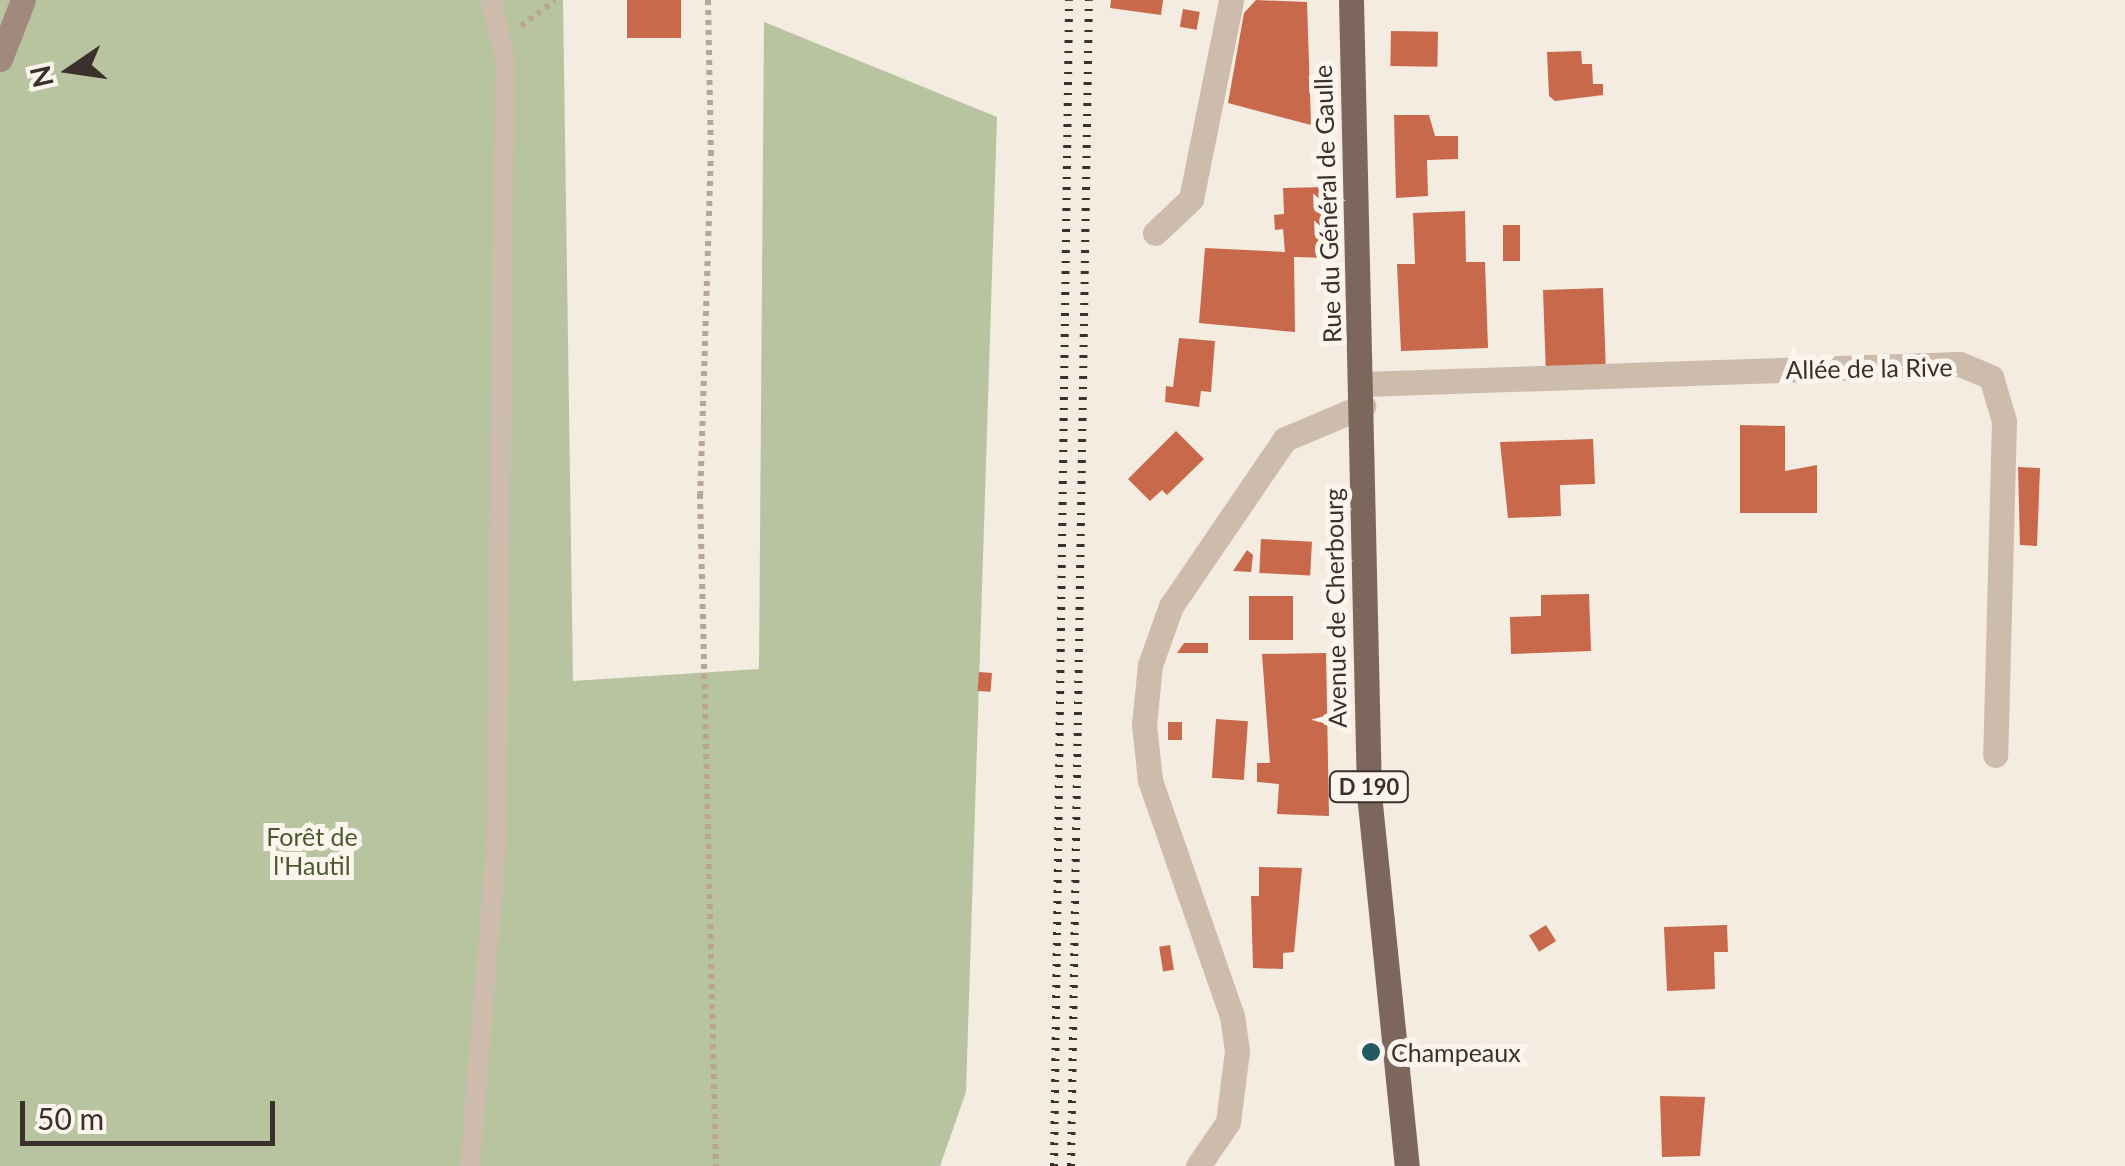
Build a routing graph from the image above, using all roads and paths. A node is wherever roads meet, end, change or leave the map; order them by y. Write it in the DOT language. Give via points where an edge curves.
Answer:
graph roads {
  1 [pos="22,0"];
  2 [pos="491,0"];
  3 [pos="507,0"];
  4 [pos="555,0"];
  5 [pos="708,0"];
  6 [pos="1232,0"];
  7 [pos="1351,0"];
  8 [pos="506,32"];
  9 [pos="506,58"];
  10 [pos="0,59"];
  11 [pos="1155,233"];
  12 [pos="1363,395"];
  13 [pos="1995,756"];
  14 [pos="470,1166"];
  15 [pos="716,1166"];
  16 [pos="1198,1166"];
  17 [pos="1407,1166"];
  1 -- 10 [label="street"];
  2 -- 9 [label="lane"];
  3 -- 8 [label="lane"];
  4 -- 8 [label="path"];
  5 -- 15 [label="path" via="711,152 700,494"];
  6 -- 11 [label="street" via="1190,199"];
  7 -- 12 [label="main road, Rue du Général de Gaulle / D 190"];
  8 -- 9 [label="lane"];
  9 -- 14 [label="lane" via="496,850"];
  12 -- 13 [label="street, Allée de la Rive" via="1960,364 1990,377 2004,421"];
  12 -- 16 [label="street" via="1285,440 1170,606 1150,665 1144,725 1150,780 1232,1016 1237,1051 1228,1122"];
  12 -- 17 [label="main road, Avenue de Cherbourg / D 190" via="1369,794"];
}
